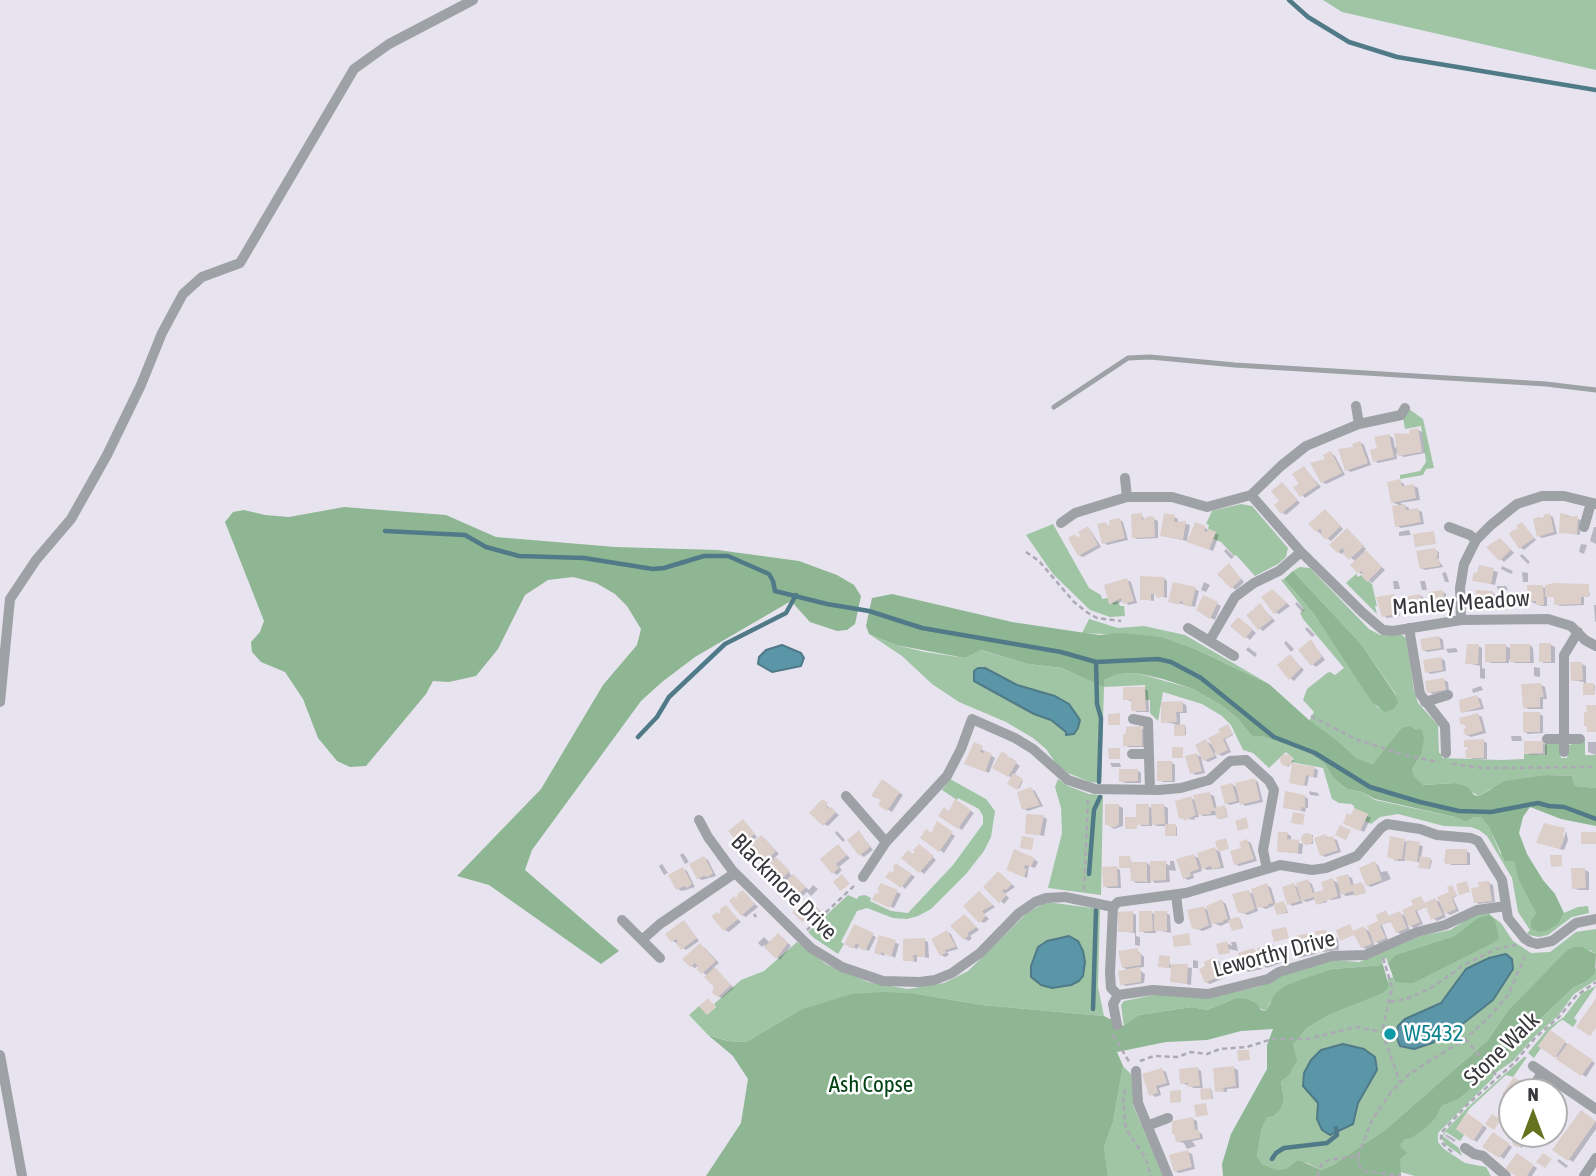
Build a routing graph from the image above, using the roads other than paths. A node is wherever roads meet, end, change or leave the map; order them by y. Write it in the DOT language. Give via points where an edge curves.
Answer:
graph roads {
  1 [pos="473,0"];
  2 [pos="1596,390"];
  3 [pos="1356,406"];
  4 [pos="1054,407"];
  5 [pos="1405,408"];
  6 [pos="1359,424"];
  7 [pos="1125,478"];
  8 [pos="1251,495"];
  9 [pos="1127,497"];
  10 [pos="1593,503"];
  11 [pos="1061,523"];
  12 [pos="1449,527"];
  13 [pos="1584,527"];
  14 [pos="1476,540"];
  15 [pos="1301,552"];
  16 [pos="1461,620"];
  17 [pos="1188,628"];
  18 [pos="1409,628"];
  19 [pos="1578,632"];
  20 [pos="1210,640"];
  21 [pos="1596,646"];
  22 [pos="1234,656"];
  23 [pos="1448,695"];
  24 [pos="0,702"];
  25 [pos="1425,702"];
  26 [pos="1133,719"];
  27 [pos="1149,730"];
  28 [pos="1162,730"];
  29 [pos="1547,739"];
  30 [pos="1564,739"];
  31 [pos="1580,739"];
  32 [pos="1564,752"];
  33 [pos="1446,753"];
  34 [pos="1132,754"];
  35 [pos="1149,754"];
  36 [pos="1150,790"];
  37 [pos="846,796"];
  38 [pos="699,820"];
  39 [pos="886,842"];
  40 [pos="1267,869"];
  41 [pos="735,873"];
  42 [pos="863,877"];
  43 [pos="1176,895"];
  44 [pos="1506,906"];
  45 [pos="1113,907"];
  46 [pos="1179,919"];
  47 [pos="1596,919"];
  48 [pos="622,920"];
  49 [pos="643,939"];
  50 [pos="660,958"];
  51 [pos="1118,995"];
  52 [pos="1117,1025"];
  53 [pos="0,1055"];
  54 [pos="1136,1071"];
  55 [pos="1536,1078"];
  56 [pos="1551,1078"];
  57 [pos="1568,1090"];
  58 [pos="1596,1110"];
  59 [pos="1167,1118"];
  60 [pos="1147,1126"];
  61 [pos="1465,1148"];
  62 [pos="1596,1158"];
  63 [pos="22,1176"];
  64 [pos="1168,1176"];
  65 [pos="1506,1176"];
  66 [pos="1584,1176"];
  1 -- 24 [label="street" via="389,44 354,69 240,263 202,277 183,294 71,519 10,598"];
  2 -- 4 [label="lane" via="1150,357 1128,358"];
  3 -- 6 [label="street"];
  5 -- 6 [label="street" via="1401,415"];
  6 -- 8 [label="street" via="1306,446"];
  7 -- 9 [label="street"];
  8 -- 9 [label="street" via="1207,507 1172,497"];
  8 -- 15 [label="street, Manley Meadow"];
  9 -- 11 [label="street" via="1074,513"];
  10 -- 13 [label="street"];
  10 -- 14 [label="street" via="1557,495 1534,497 1509,509"];
  12 -- 14 [label="street"];
  14 -- 16 [label="street" via="1461,573"];
  15 -- 18 [label="street, Manley Meadow" via="1378,627 1388,631"];
  15 -- 20 [label="street" via="1235,597"];
  16 -- 18 [label="street, Manley Meadow"];
  16 -- 19 [label="street, Manley Meadow" via="1550,619"];
  17 -- 20 [label="street"];
  18 -- 25 [label="street"];
  19 -- 21 [label="street, Manley Meadow"];
  19 -- 30 [label="street" via="1564,655"];
  20 -- 22 [label="street"];
  23 -- 25 [label="street"];
  25 -- 33 [label="street" via="1445,726"];
  26 -- 27 [label="street" via="1146,720"];
  27 -- 28 [label="street"];
  27 -- 35 [label="street"];
  29 -- 30 [label="street"];
  30 -- 31 [label="street"];
  30 -- 32 [label="street"];
  34 -- 35 [label="street"];
  35 -- 36 [label="street"];
  36 -- 39 [label="street" via="1089,788 1068,780 1025,743 972,719 947,776"];
  36 -- 40 [label="street" via="1205,782 1235,759 1251,763 1274,790 1263,850"];
  37 -- 39 [label="street"];
  38 -- 41 [label="street, Blackmore Drive"];
  39 -- 42 [label="street"];
  40 -- 43 [label="street"];
  40 -- 44 [label="street" via="1280,865 1319,869 1349,860 1384,825 1402,825 1478,841 1502,880"];
  41 -- 45 [label="street, Blackmore Drive" via="826,959 883,981 935,980 968,964 1019,913 1046,898 1065,897"];
  41 -- 49 [label="street"];
  43 -- 45 [label="street" via="1122,901"];
  43 -- 46 [label="street"];
  44 -- 47 [label="street" via="1508,918 1524,938 1537,944 1552,941 1576,923"];
  44 -- 51 [label="street, Leworthy Drive" via="1469,913 1365,955 1332,956 1220,991 1153,990"];
  45 -- 51 [label="street" via="1110,983"];
  48 -- 49 [label="street"];
  49 -- 50 [label="street"];
  51 -- 52 [label="street" via="1113,1004"];
  53 -- 63 [label="street"];
  54 -- 60 [label="street" via="1138,1103"];
  55 -- 56 [label="street" via="1538,1069"];
  57 -- 58 [label="street"];
  59 -- 60 [label="street"];
  60 -- 64 [label="street"];
  61 -- 65 [label="street" via="1483,1156"];
  62 -- 66 [label="street"];
}
